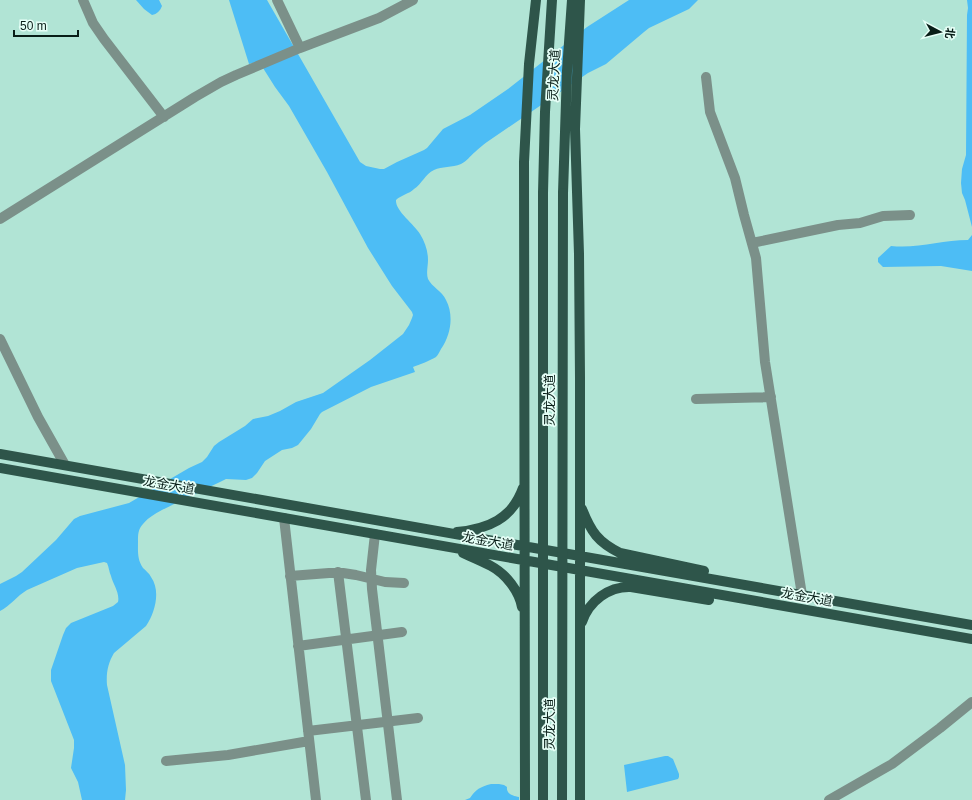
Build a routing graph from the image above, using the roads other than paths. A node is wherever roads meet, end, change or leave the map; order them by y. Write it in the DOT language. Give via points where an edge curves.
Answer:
graph roads {
  1 [pos="83,0"];
  2 [pos="278,0"];
  3 [pos="413,0"];
  4 [pos="536,0"];
  5 [pos="552,0"];
  6 [pos="572,0"];
  7 [pos="580,0"];
  8 [pos="300,48"];
  9 [pos="706,77"];
  10 [pos="164,117"];
  11 [pos="910,215"];
  12 [pos="0,219"];
  13 [pos="752,243"];
  14 [pos="0,339"];
  15 [pos="771,397"];
  16 [pos="696,399"];
  17 [pos="0,454"];
  18 [pos="65,465"];
  19 [pos="0,468"];
  20 [pos="524,483"];
  21 [pos="580,502"];
  22 [pos="284,518"];
  23 [pos="448,532"];
  24 [pos="375,534"];
  25 [pos="446,546"];
  26 [pos="524,546"];
  27 [pos="580,556"];
  28 [pos="524,560"];
  29 [pos="580,570"];
  30 [pos="338,572"];
  31 [pos="290,576"];
  32 [pos="371,579"];
  33 [pos="404,583"];
  34 [pos="736,583"];
  35 [pos="802,595"];
  36 [pos="739,598"];
  37 [pos="524,625"];
  38 [pos="972,625"];
  39 [pos="402,632"];
  40 [pos="580,634"];
  41 [pos="377,636"];
  42 [pos="972,639"];
  43 [pos="346,640"];
  44 [pos="298,646"];
  45 [pos="972,702"];
  46 [pos="418,718"];
  47 [pos="388,721"];
  48 [pos="357,725"];
  49 [pos="308,731"];
  50 [pos="309,741"];
  51 [pos="166,762"];
  52 [pos="316,800"];
  53 [pos="366,800"];
  54 [pos="397,800"];
  55 [pos="525,800"];
  56 [pos="543,800"];
  57 [pos="562,800"];
  58 [pos="580,800"];
  59 [pos="830,800"];
  1 -- 10 [label="street" via="93,23 104,39"];
  2 -- 8 [label="street"];
  3 -- 8 [label="street" via="379,18"];
  4 -- 20 [label="main road" via="524,152"];
  5 -- 56 [label="main road, 灵龙大道, bridge" via="543,193"];
  6 -- 57 [label="main road, 灵龙大道, bridge" via="562,193"];
  7 -- 21 [label="main road" via="574,129 579,254"];
  8 -- 10 [label="street" via="231,77"];
  9 -- 13 [label="street" via="710,112 735,178"];
  10 -- 12 [label="street"];
  11 -- 13 [label="street" via="884,216 860,223 838,225"];
  13 -- 15 [label="street" via="756,258"];
  14 -- 18 [label="street"];
  15 -- 16 [label="street"];
  15 -- 35 [label="street"];
  17 -- 18 [label="main road, 龙金大道"];
  18 -- 23 [label="main road, 龙金大道"];
  19 -- 22 [label="main road, 龙金大道"];
  20 -- 23 [label="main road" via="517,502 502,518 475,529"];
  20 -- 26 [label="main road"];
  21 -- 27 [label="main road"];
  21 -- 34 [label="main road" via="593,532 612,549 620,553 701,570"];
  22 -- 24 [label="main road, 龙金大道"];
  22 -- 31 [label="street"];
  23 -- 26 [label="main road, 龙金大道"];
  24 -- 25 [label="main road, 龙金大道"];
  24 -- 32 [label="street"];
  25 -- 28 [label="main road, 龙金大道"];
  25 -- 37 [label="main road" via="492,566 504,576 518,595"];
  26 -- 27 [label="main road, 龙金大道"];
  26 -- 28 [label="main road"];
  27 -- 29 [label="main road"];
  27 -- 34 [label="main road, 龙金大道"];
  28 -- 29 [label="main road, 龙金大道"];
  28 -- 37 [label="main road"];
  29 -- 36 [label="main road, 龙金大道"];
  29 -- 40 [label="main road"];
  30 -- 31 [label="street"];
  30 -- 32 [label="street"];
  30 -- 43 [label="street"];
  31 -- 44 [label="street"];
  32 -- 33 [label="street"];
  32 -- 41 [label="street"];
  34 -- 35 [label="main road, 龙金大道"];
  35 -- 38 [label="main road, 龙金大道"];
  36 -- 40 [label="main road" via="709,600 631,587 619,588 594,602 582,620"];
  36 -- 42 [label="main road, 龙金大道"];
  37 -- 55 [label="main road"];
  39 -- 41 [label="street"];
  40 -- 58 [label="main road"];
  41 -- 43 [label="street"];
  41 -- 47 [label="street"];
  43 -- 44 [label="street"];
  43 -- 48 [label="street"];
  44 -- 49 [label="street"];
  45 -- 59 [label="street" via="892,764"];
  46 -- 47 [label="street"];
  47 -- 48 [label="street"];
  47 -- 54 [label="street"];
  48 -- 49 [label="street"];
  48 -- 53 [label="street"];
  49 -- 50 [label="street"];
  50 -- 51 [label="street" via="228,755"];
  50 -- 52 [label="street"];
}
